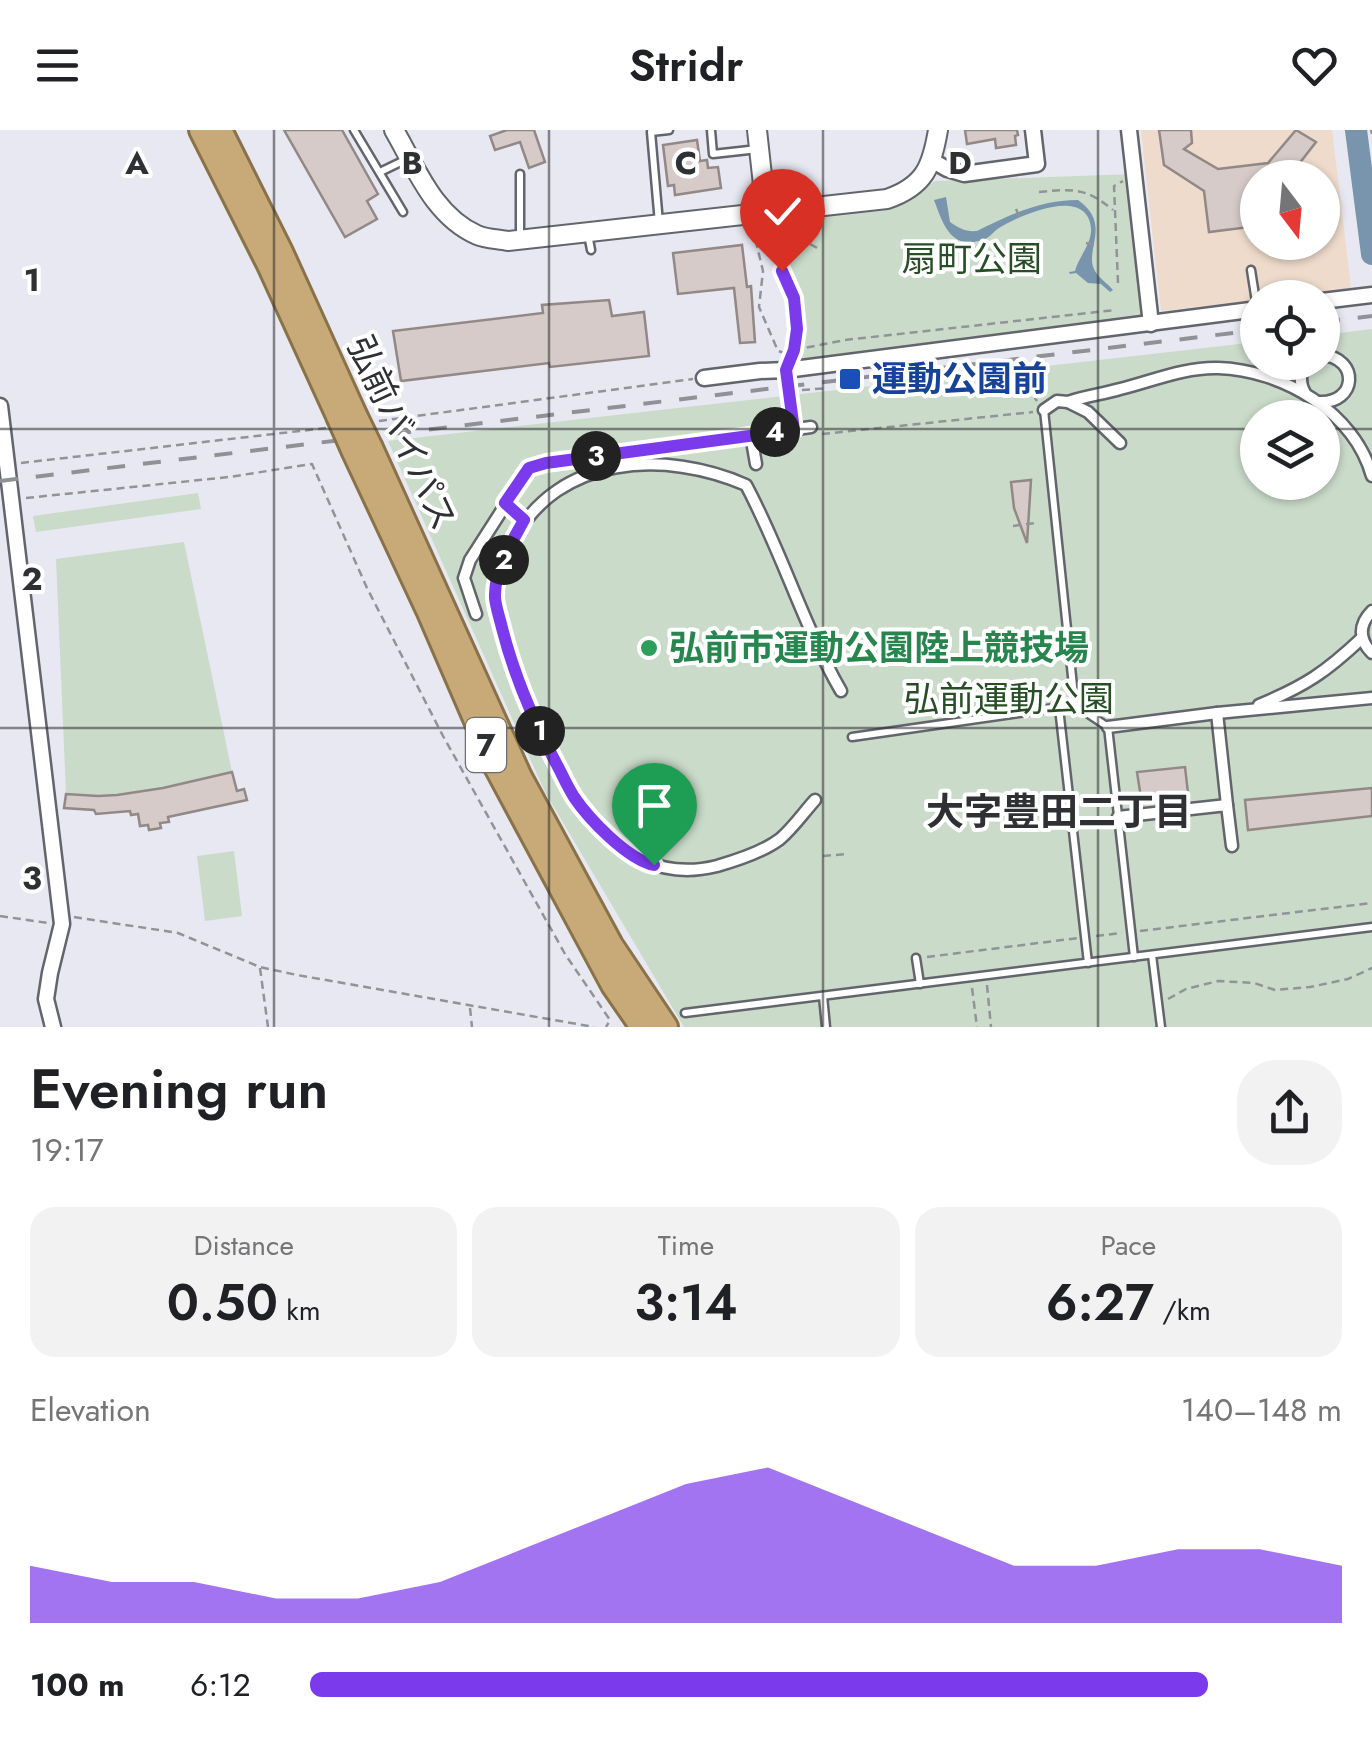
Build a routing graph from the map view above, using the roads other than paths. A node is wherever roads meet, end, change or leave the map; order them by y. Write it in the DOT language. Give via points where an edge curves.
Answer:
graph roads {
  1 [pos="201,130"];
  2 [pos="220,130"];
  3 [pos="354,130"];
  4 [pos="394,130"];
  5 [pos="669,130"];
  6 [pos="710,130"];
  7 [pos="938,130"];
  8 [pos="1033,130"];
  9 [pos="1129,130"];
  10 [pos="758,140"];
  11 [pos="410,158"];
  12 [pos="933,162"];
  13 [pos="380,172"];
  14 [pos="520,174"];
  15 [pos="403,212"];
  16 [pos="766,212"];
  17 [pos="660,224"];
  18 [pos="511,243"];
  19 [pos="1251,270"];
  20 [pos="1253,280"];
  21 [pos="1371,295"];
  22 [pos="1340,299"];
  23 [pos="1240,311"];
  24 [pos="1151,324"];
  25 [pos="1340,362"];
  26 [pos="704,378"];
  27 [pos="1300,380"];
  28 [pos="1308,396"];
  29 [pos="1068,402"];
  30 [pos="0,406"];
  31 [pos="1044,410"];
  32 [pos="348,420"];
  33 [pos="812,431"];
  34 [pos="751,435"];
  35 [pos="1120,444"];
  36 [pos="363,450"];
  37 [pos="756,464"];
  38 [pos="1372,476"];
  39 [pos="505,503"];
  40 [pos="524,520"];
  41 [pos="1372,611"];
  42 [pos="476,614"];
  43 [pos="1362,638"];
  44 [pos="1372,654"];
  45 [pos="841,691"];
  46 [pos="1372,698"];
  47 [pos="1074,705"];
  48 [pos="1059,708"];
  49 [pos="1244,710"];
  50 [pos="1217,713"];
  51 [pos="1108,726"];
  52 [pos="852,737"];
  53 [pos="816,800"];
  54 [pos="1227,806"];
  55 [pos="1118,816"];
  56 [pos="1232,846"];
  57 [pos="1372,927"];
  58 [pos="1152,954"];
  59 [pos="920,957"];
  60 [pos="1134,957"];
  61 [pos="1088,962"];
  62 [pos="920,984"];
  63 [pos="823,996"];
  64 [pos="676,1020"];
  65 [pos="53,1027"];
  66 [pos="642,1027"];
  67 [pos="826,1027"];
  68 [pos="1161,1027"];
  1 -- 32 [label="highway, 弘前バイパス / 7"];
  2 -- 32 [label="highway, 弘前バイパス / 7" via="281,252"];
  3 -- 13 [label="lane"];
  4 -- 11 [label="street"];
  5 -- 17 [label="lane" via="652,132"];
  6 -- 10 [label="lane" via="713,154"];
  7 -- 12 [label="street"];
  8 -- 12 [label="street" via="1037,164 964,174"];
  9 -- 24 [label="street"];
  10 -- 16 [label="street"];
  11 -- 13 [label="lane"];
  11 -- 18 [label="street" via="455,223"];
  12 -- 16 [label="street" via="903,194 888,199"];
  13 -- 15 [label="lane"];
  14 -- 18 [label="lane"];
  16 -- 17 [label="street"];
  17 -- 18 [label="street" via="589,242"];
  19 -- 20 [label="lane"];
  21 -- 22 [label="street"];
  23 -- 24 [label="street"];
  24 -- 26 [label="street"];
  25 -- 28 [label="street" via="1349,375 1342,396 1321,403"];
  27 -- 28 [label="street"];
  28 -- 29 [label="street" via="1262,375 1215,368"];
  28 -- 38 [label="street" via="1347,429"];
  29 -- 31 [label="street"];
  29 -- 35 [label="street"];
  30 -- 65 [label="street" via="62,924 46,999"];
  31 -- 47 [label="lane"];
  32 -- 36 [label="highway, 弘前バイパス / 7, bridge"];
  33 -- 34 [label="street"];
  34 -- 37 [label="street"];
  34 -- 39 [label="street" via="546,463 529,468"];
  36 -- 64 [label="highway, 弘前バイパス / 7" via="520,776 611,945"];
  36 -- 66 [label="highway, 弘前バイパス / 7" via="496,767"];
  39 -- 40 [label="street"];
  39 -- 42 [label="street" via="464,578"];
  40 -- 45 [label="street" via="570,483 620,466 679,467 746,485"];
  40 -- 53 [label="street" via="505,555 495,600 530,710 574,797 598,825 646,863 705,869 779,840"];
  41 -- 43 [label="street"];
  43 -- 44 [label="street"];
  43 -- 49 [label="street" via="1304,686"];
  46 -- 49 [label="street"];
  47 -- 48 [label="lane"];
  47 -- 51 [label="lane"];
  48 -- 52 [label="lane"];
  48 -- 61 [label="lane"];
  49 -- 50 [label="street"];
  50 -- 51 [label="street"];
  50 -- 54 [label="street"];
  51 -- 55 [label="lane"];
  54 -- 55 [label="street"];
  54 -- 56 [label="street"];
  55 -- 60 [label="lane"];
  57 -- 58 [label="lane"];
  58 -- 60 [label="lane"];
  58 -- 68 [label="lane"];
  59 -- 62 [label="lane"];
  60 -- 61 [label="lane"];
  61 -- 62 [label="lane"];
  62 -- 63 [label="lane"];
  63 -- 64 [label="lane"];
  63 -- 67 [label="lane"];
}
